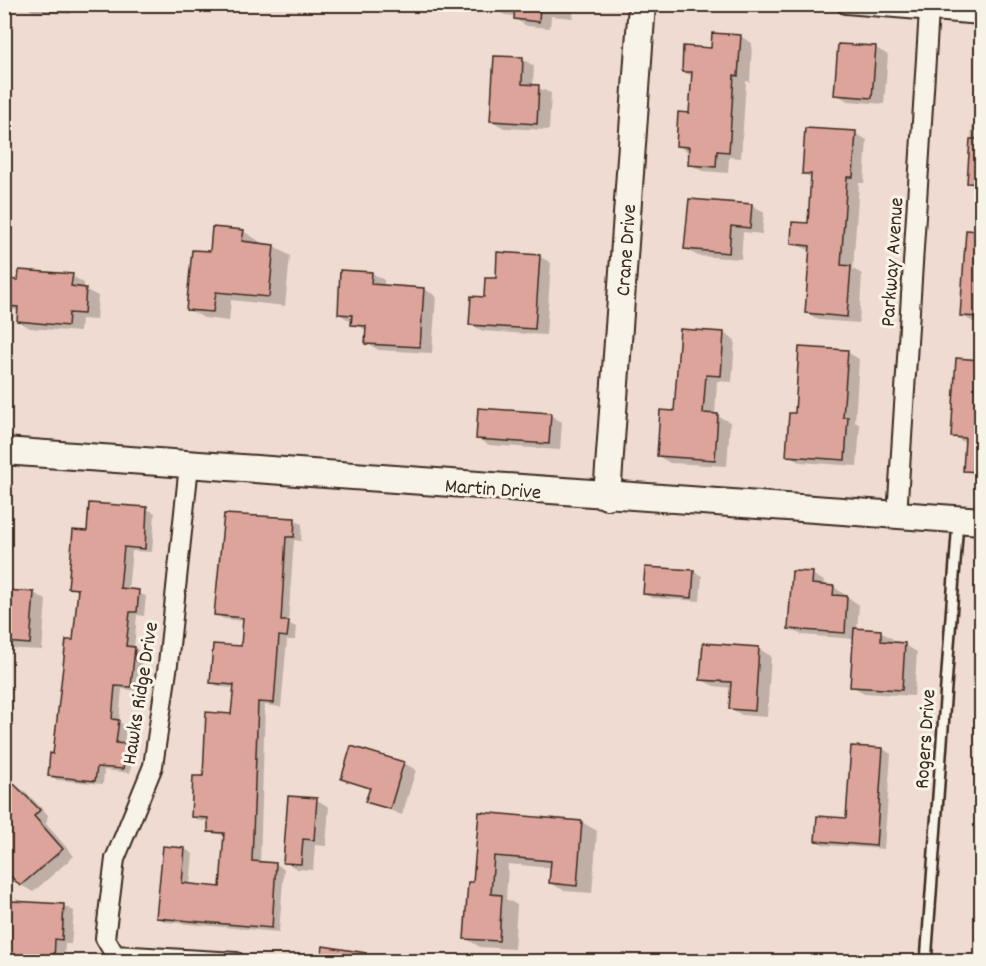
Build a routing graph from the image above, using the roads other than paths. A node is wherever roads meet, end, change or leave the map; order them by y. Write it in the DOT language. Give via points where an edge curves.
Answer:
graph roads {
  1 [pos="642,4"];
  2 [pos="846,4"];
  3 [pos="929,11"];
  4 [pos="981,15"];
  5 [pos="4,452"];
  6 [pos="189,465"];
  7 [pos="607,496"];
  8 [pos="897,516"];
  9 [pos="970,520"];
  10 [pos="236,962"];
  11 [pos="926,962"];
  1 -- 7 [label="street, Crane Drive"];
  2 -- 3 [label="street"];
  3 -- 4 [label="street"];
  3 -- 8 [label="street, Parkway Avenue"];
  5 -- 6 [label="street, Martin Drive"];
  6 -- 7 [label="street, Martin Drive"];
  6 -- 10 [label="street, Hawks Ridge Drive" via="153,766 115,859 105,938 115,955"];
  7 -- 8 [label="street, Martin Drive"];
  8 -- 9 [label="street, Martin Drive"];
  9 -- 11 [label="lane, Rogers Drive"];
}
